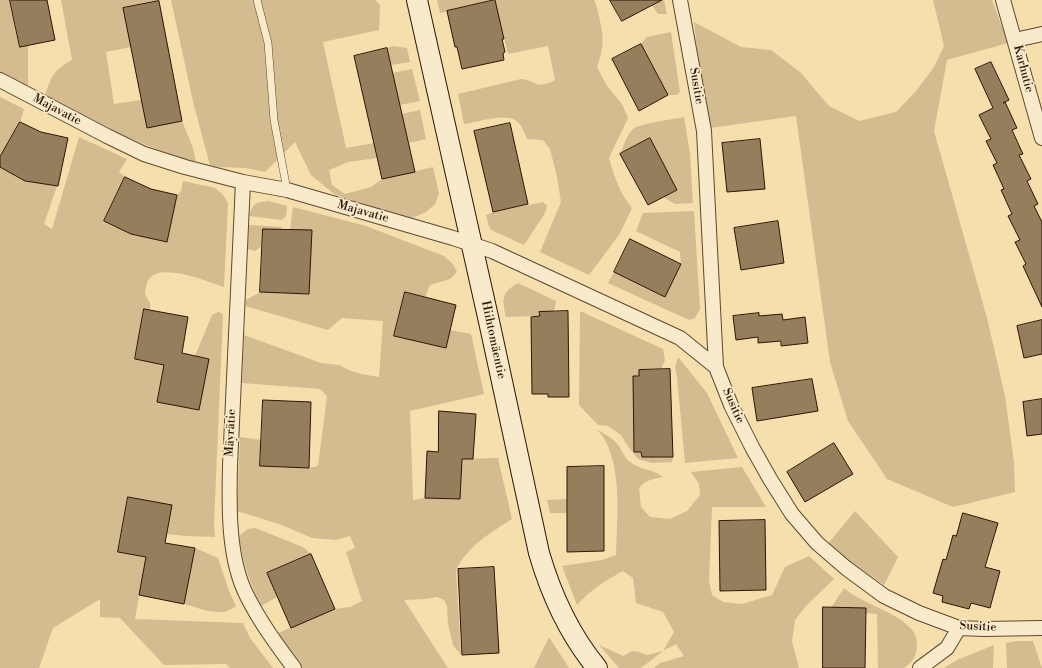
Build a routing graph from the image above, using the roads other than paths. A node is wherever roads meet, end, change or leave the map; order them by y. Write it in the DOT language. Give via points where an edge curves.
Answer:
graph roads {
  1 [pos="257,0"];
  2 [pos="417,0"];
  3 [pos="680,0"];
  4 [pos="1003,0"];
  5 [pos="1042,34"];
  6 [pos="1015,40"];
  7 [pos="0,80"];
  8 [pos="1042,138"];
  9 [pos="243,182"];
  10 [pos="287,190"];
  11 [pos="472,245"];
  12 [pos="716,367"];
  13 [pos="959,628"];
  14 [pos="1042,628"];
  15 [pos="294,668"];
  16 [pos="597,668"];
  17 [pos="920,668"];
  1 -- 10 [label="lane" via="268,43 274,120"];
  2 -- 11 [label="street, Hiihtomäentie"];
  3 -- 12 [label="street, Susitie" via="704,131"];
  4 -- 6 [label="street, Karhutie"];
  5 -- 6 [label="street"];
  6 -- 8 [label="street, Karhutie"];
  7 -- 9 [label="street, Majavatie" via="144,154"];
  9 -- 10 [label="street, Majavatie"];
  9 -- 15 [label="street, Mäyrätie" via="229,509 234,554 246,595"];
  10 -- 11 [label="street, Majavatie"];
  11 -- 12 [label="street, Majavatie" via="492,251 680,338"];
  11 -- 16 [label="street, Hiihtomäentie" via="539,553 558,606"];
  12 -- 13 [label="street, Susitie" via="731,405 770,480 792,514 817,543 884,596"];
  13 -- 14 [label="street, Susitie"];
  13 -- 17 [label="street" via="947,648"];
}
